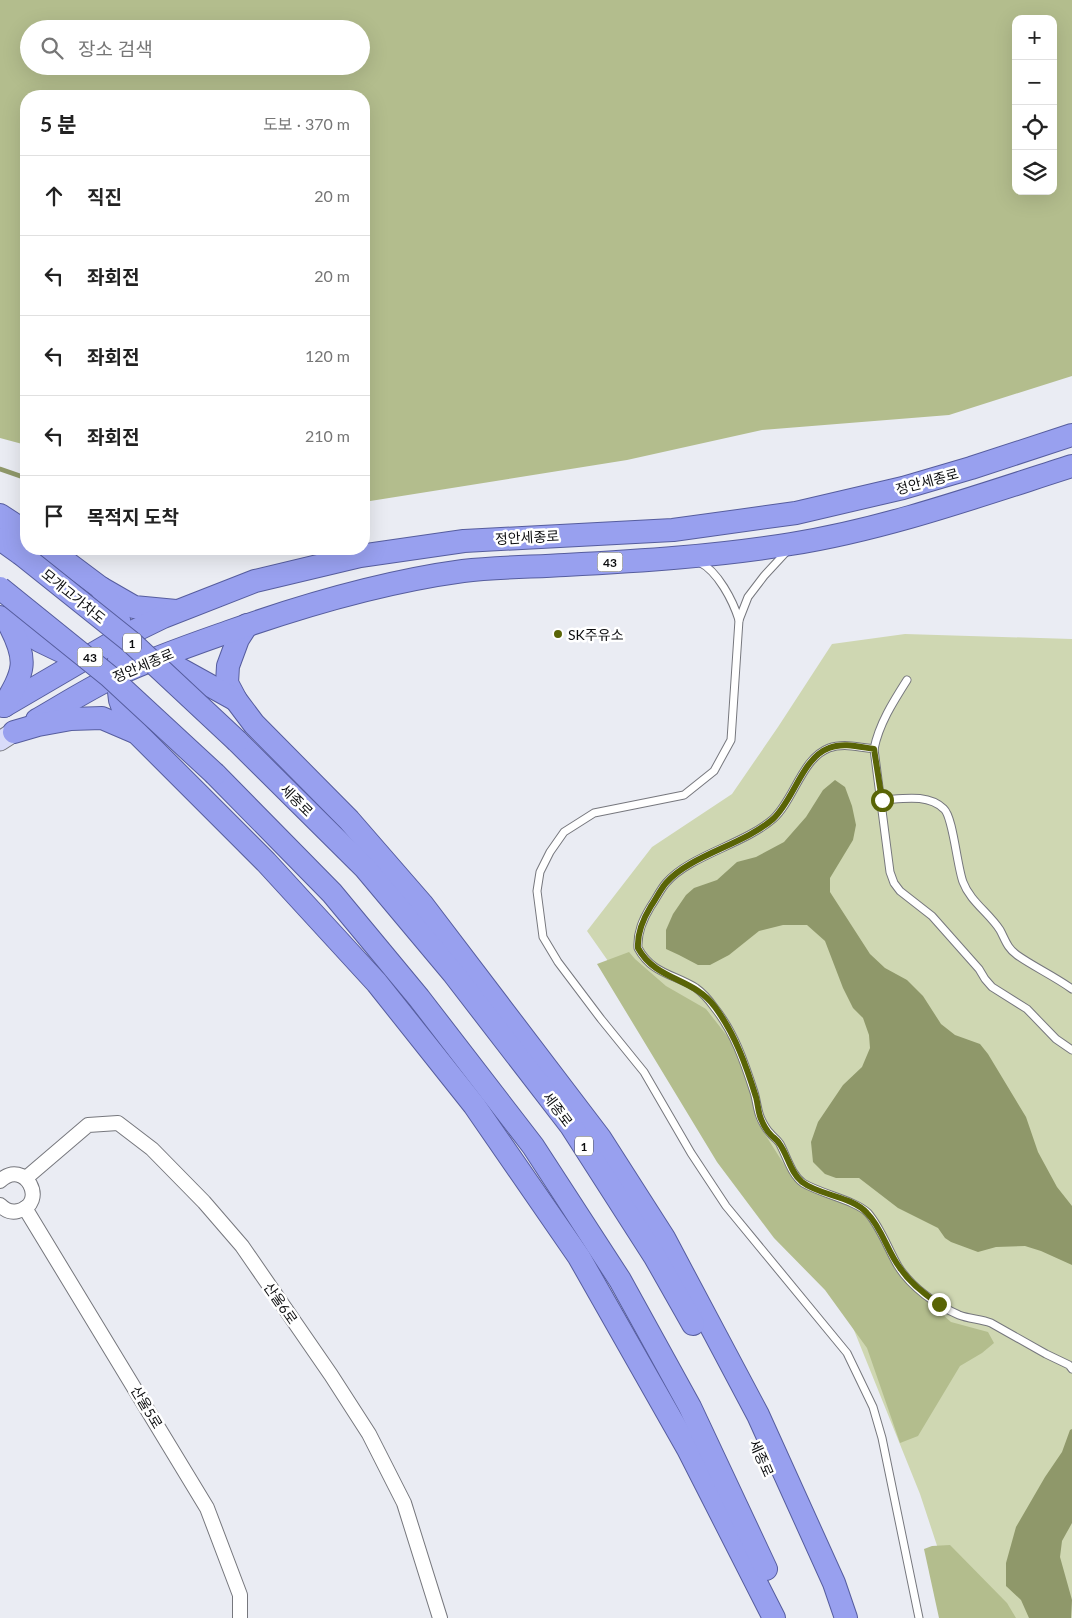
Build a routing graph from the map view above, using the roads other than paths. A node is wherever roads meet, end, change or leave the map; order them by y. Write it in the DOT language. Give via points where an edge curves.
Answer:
graph roads {
  1 [pos="1072,435"];
  2 [pos="1072,466"];
  3 [pos="0,515"];
  4 [pos="20,528"];
  5 [pos="0,539"];
  6 [pos="795,543"];
  7 [pos="20,553"];
  8 [pos="370,554"];
  9 [pos="22,555"];
  10 [pos="58,555"];
  11 [pos="366,555"];
  12 [pos="684,556"];
  13 [pos="0,588"];
  14 [pos="101,588"];
  15 [pos="177,611"];
  16 [pos="739,620"];
  17 [pos="5,621"];
  18 [pos="247,625"];
  19 [pos="122,637"];
  20 [pos="91,656"];
  21 [pos="149,662"];
  22 [pos="118,667"];
  23 [pos="907,680"];
  24 [pos="236,700"];
  25 [pos="2,707"];
  26 [pos="137,734"];
  27 [pos="7,737"];
  28 [pos="237,741"];
  29 [pos="874,749"];
  30 [pos="882,800"];
  31 [pos="1072,988"];
  32 [pos="1072,1050"];
  33 [pos="26,1178"];
  34 [pos="0,1181"];
  35 [pos="0,1205"];
  36 [pos="25,1208"];
  37 [pos="1072,1370"];
  38 [pos="240,1618"];
  39 [pos="440,1618"];
  40 [pos="774,1618"];
  41 [pos="788,1618"];
  42 [pos="834,1618"];
  43 [pos="846,1618"];
  44 [pos="919,1618"];
  1 -- 8 [label="highway, 정안세종로 / 43" via="971,468 796,513 673,530 464,540"];
  2 -- 6 [label="highway, 정안세종로 / 43" via="909,516"];
  3 -- 4 [label="highway"];
  5 -- 7 [label="highway, 모개고가차도 / 1, bridge"];
  6 -- 12 [label="highway, 정안세종로 / 43"];
  6 -- 16 [label="lane" via="748,597"];
  9 -- 28 [label="highway, 모개고가차도 / 1, bridge" via="131,642"];
  10 -- 14 [label="highway"];
  11 -- 15 [label="highway, 정안세종로 / 43" via="255,581"];
  12 -- 16 [label="lane" via="704,565 723,585"];
  12 -- 18 [label="highway, 정안세종로 / 43" via="464,571 365,589"];
  13 -- 41 [label="highway, bridge" via="109,676 215,774 332,893 419,998 533,1146 620,1280 690,1407"];
  14 -- 15 [label="highway" via="134,606"];
  14 -- 19 [label="highway" via="119,620"];
  15 -- 19 [label="highway, 정안세종로 / 43"];
  16 -- 44 [label="lane" via="731,740 714,771 684,795 594,813 564,832 540,872 536,891 544,937 558,962 644,1072 726,1206 848,1353 873,1407 882,1438"];
  17 -- 20 [label="highway" via="65,653"];
  17 -- 25 [label="highway" via="20,644 22,664 20,679"];
  18 -- 21 [label="highway, 정안세종로 / 43"];
  18 -- 24 [label="highway" via="228,666 227,683"];
  19 -- 20 [label="highway, 정안세종로 / 43"];
  19 -- 22 [label="highway"];
  20 -- 22 [label="highway"];
  20 -- 25 [label="highway, 정안세종로 / 43"];
  21 -- 22 [label="highway, 정안세종로 / 43"];
  21 -- 24 [label="highway" via="180,670"];
  22 -- 26 [label="highway" via="120,700 127,720"];
  22 -- 27 [label="highway, 정안세종로 / 43"];
  23 -- 29 [label="lane" via="879,731"];
  24 -- 43 [label="highway" via="254,724 349,820 422,904 600,1138 664,1238 758,1415 834,1583"];
  26 -- 27 [label="highway" via="102,718 38,724"];
  26 -- 40 [label="highway" via="266,862 377,983 474,1105 580,1257 688,1449"];
  28 -- 42 [label="highway, 세종로 / 1" via="365,868 453,973 571,1126 655,1258 734,1395"];
  29 -- 30 [label="lane"];
  29 -- 37 [label="lane" via="839,746 820,753 774,817 744,838 688,865 666,883 640,928 638,948 648,963 695,988 716,1009 742,1055 760,1118 779,1142 801,1181 867,1212 899,1268 918,1289 939,1304 960,1316 992,1324 1069,1364"];
  30 -- 31 [label="lane" via="927,799 943,808 948,814 956,856 968,893 999,929 1007,946"];
  30 -- 32 [label="lane" via="890,872 900,891 932,916 992,987 1027,1009 1056,1039"];
  33 -- 34 [label="street" via="14,1174"];
  33 -- 36 [label="street" via="33,1193"];
  33 -- 39 [label="street, 산울6로" via="88,1125 118,1123 152,1150 204,1202 242,1246 369,1434 404,1503"];
  35 -- 36 [label="street" via="14,1212"];
  36 -- 38 [label="street, 산울5로" via="207,1508 240,1595"];
}
